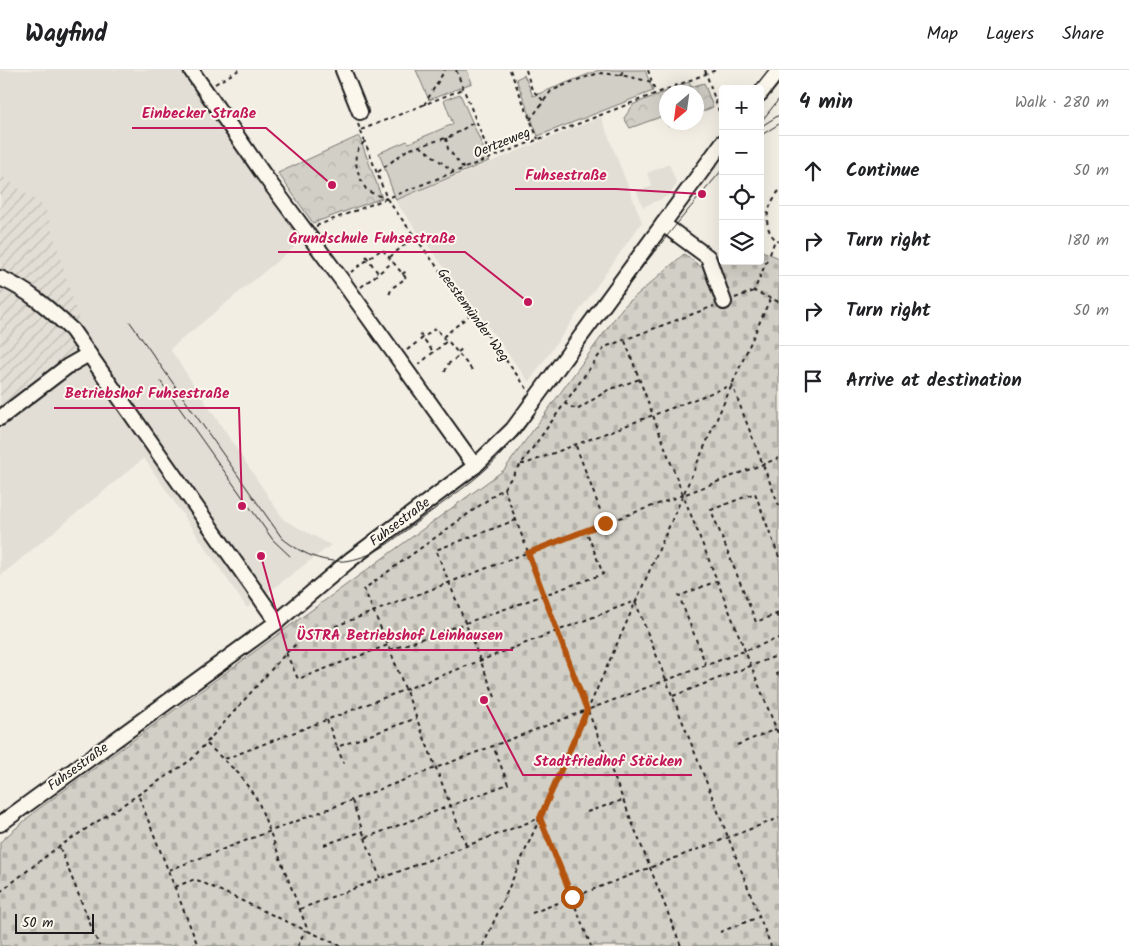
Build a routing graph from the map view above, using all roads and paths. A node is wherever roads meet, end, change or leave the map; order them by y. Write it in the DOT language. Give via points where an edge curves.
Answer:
graph roads {
  1 [pos="191,70"];
  2 [pos="239,70"];
  3 [pos="343,70"];
  4 [pos="444,70"];
  5 [pos="456,70"];
  6 [pos="510,70"];
  7 [pos="526,70"];
  8 [pos="623,70"];
  9 [pos="648,70"];
  10 [pos="705,70"];
  11 [pos="716,70"];
  12 [pos="779,70"];
  13 [pos="706,74"];
  14 [pos="621,75"];
  15 [pos="652,82"];
  16 [pos="463,89"];
  17 [pos="764,89"];
  18 [pos="204,90"];
  19 [pos="656,92"];
  20 [pos="544,101"];
  21 [pos="424,105"];
  22 [pos="719,111"];
  23 [pos="360,112"];
  24 [pos="530,120"];
  25 [pos="476,121"];
  26 [pos="361,130"];
  27 [pos="446,138"];
  28 [pos="538,139"];
  29 [pos="364,141"];
  30 [pos="420,146"];
  31 [pos="719,147"];
  32 [pos="491,158"];
  33 [pos="464,168"];
  34 [pos="377,172"];
  35 [pos="455,172"];
  36 [pos="779,191"];
  37 [pos="388,199"];
  38 [pos="663,224"];
  39 [pos="304,230"];
  40 [pos="415,236"];
  41 [pos="775,240"];
  42 [pos="779,242"];
  43 [pos="770,254"];
  44 [pos="367,258"];
  45 [pos="389,258"];
  46 [pos="767,260"];
  47 [pos="393,262"];
  48 [pos="407,271"];
  49 [pos="379,274"];
  50 [pos="402,274"];
  51 [pos="0,278"];
  52 [pos="341,279"];
  53 [pos="754,291"];
  54 [pos="352,294"];
  55 [pos="388,297"];
  56 [pos="770,299"];
  57 [pos="724,302"];
  58 [pos="779,302"];
  59 [pos="472,313"];
  60 [pos="434,325"];
  61 [pos="436,328"];
  62 [pos="420,334"];
  63 [pos="443,337"];
  64 [pos="423,338"];
  65 [pos="448,340"];
  66 [pos="624,340"];
  67 [pos="462,349"];
  68 [pos="434,352"];
  69 [pos="89,354"];
  70 [pos="459,354"];
  71 [pos="397,357"];
  72 [pos="473,371"];
  73 [pos="446,372"];
  74 [pos="408,373"];
  75 [pos="640,378"];
  76 [pos="732,385"];
  77 [pos="535,399"];
  78 [pos="564,403"];
  79 [pos="654,415"];
  80 [pos="0,418"];
  81 [pos="576,445"];
  82 [pos="779,458"];
  83 [pos="521,464"];
  84 [pos="763,464"];
  85 [pos="475,466"];
  86 [pos="504,488"];
  87 [pos="683,495"];
  88 [pos="779,506"];
  89 [pos="516,520"];
  90 [pos="605,523"];
  91 [pos="586,530"];
  92 [pos="528,553"];
  93 [pos="779,557"];
  94 [pos="718,581"];
  95 [pos="450,583"];
  96 [pos="544,595"];
  97 [pos="636,601"];
  98 [pos="375,611"];
  99 [pos="778,613"];
  100 [pos="779,620"];
  101 [pos="277,622"];
  102 [pos="465,624"];
  103 [pos="557,631"];
  104 [pos="779,638"];
  105 [pos="388,645"];
  106 [pos="390,650"];
  107 [pos="745,651"];
  108 [pos="286,652"];
  109 [pos="779,655"];
  110 [pos="480,660"];
  111 [pos="706,666"];
  112 [pos="751,666"];
  113 [pos="779,674"];
  114 [pos="779,678"];
  115 [pos="666,681"];
  116 [pos="406,689"];
  117 [pos="495,696"];
  118 [pos="672,696"];
  119 [pos="587,710"];
  120 [pos="417,718"];
  121 [pos="327,720"];
  122 [pos="776,729"];
  123 [pos="779,736"];
  124 [pos="207,744"];
  125 [pos="737,744"];
  126 [pos="493,746"];
  127 [pos="337,747"];
  128 [pos="225,759"];
  129 [pos="344,764"];
  130 [pos="437,767"];
  131 [pos="138,796"];
  132 [pos="352,800"];
  133 [pos="623,800"];
  134 [pos="451,805"];
  135 [pos="587,812"];
  136 [pos="540,818"];
  137 [pos="779,818"];
  138 [pos="0,824"];
  139 [pos="363,831"];
  140 [pos="270,832"];
  141 [pos="728,837"];
  142 [pos="365,838"];
  143 [pos="324,845"];
  144 [pos="466,845"];
  145 [pos="60,847"];
  146 [pos="650,867"];
  147 [pos="168,870"];
  148 [pos="380,878"];
  149 [pos="175,887"];
  150 [pos="0,892"];
  151 [pos="572,897"];
  152 [pos="300,909"];
  153 [pos="532,913"];
  154 [pos="759,917"];
  155 [pos="307,930"];
  156 [pos="720,932"];
  157 [pos="99,946"];
  158 [pos="198,946"];
  159 [pos="298,946"];
  160 [pos="341,946"];
  161 [pos="482,946"];
  162 [pos="591,946"];
  163 [pos="681,946"];
  164 [pos="771,946"];
  1 -- 18 [label="street"];
  2 -- 18 [label="path"];
  3 -- 23 [label="street"];
  4 -- 21 [label="path"];
  5 -- 16 [label="path"];
  6 -- 24 [label="path"];
  7 -- 20 [label="path" via="532,90"];
  8 -- 14 [label="path"];
  9 -- 15 [label="path"];
  10 -- 13 [label="path"];
  11 -- 13 [label="path, Oertzeweg"];
  12 -- 17 [label="street"];
  13 -- 19 [label="path, Oertzeweg"];
  13 -- 22 [label="path"];
  14 -- 15 [label="path"];
  14 -- 20 [label="path" via="599,73 574,81 551,90"];
  15 -- 19 [label="path"];
  16 -- 21 [label="path"];
  16 -- 25 [label="path"];
  18 -- 39 [label="street"];
  19 -- 28 [label="path, Oertzeweg"];
  20 -- 24 [label="path"];
  21 -- 26 [label="path"];
  23 -- 26 [label="path, Geestemünder Weg" via="355,118"];
  24 -- 28 [label="path"];
  25 -- 27 [label="path"];
  25 -- 32 [label="path"];
  26 -- 29 [label="path, Geestemünder Weg"];
  27 -- 30 [label="path"];
  27 -- 33 [label="path" via="448,149"];
  28 -- 32 [label="path, Oertzeweg"];
  29 -- 34 [label="path, Geestemünder Weg"];
  29 -- 37 [label="path" via="356,153 362,181 370,192"];
  30 -- 34 [label="path" via="407,150"];
  30 -- 35 [label="path"];
  31 -- 38 [label="street, Fuhsestraße"];
  32 -- 33 [label="path, Oertzeweg"];
  33 -- 35 [label="path, Oertzeweg"];
  34 -- 37 [label="path, Geestemünder Weg"];
  35 -- 37 [label="path, Oertzeweg"];
  36 -- 41 [label="path" via="767,212 767,227"];
  37 -- 39 [label="path, Oertzeweg"];
  37 -- 40 [label="path, Geestemünder Weg"];
  38 -- 57 [label="street" via="708,256"];
  38 -- 77 [label="street, Fuhsestraße"];
  39 -- 52 [label="street"];
  40 -- 45 [label="path"];
  40 -- 59 [label="path, Geestemünder Weg"];
  41 -- 42 [label="path"];
  41 -- 43 [label="path"];
  44 -- 45 [label="path" via="381,248"];
  44 -- 49 [label="path"];
  44 -- 52 [label="path"];
  45 -- 47 [label="path"];
  46 -- 53 [label="path"];
  47 -- 49 [label="path"];
  47 -- 50 [label="path"];
  48 -- 50 [label="path"];
  49 -- 54 [label="path"];
  50 -- 55 [label="path" via="406,278 392,288"];
  51 -- 69 [label="street" via="51,310 72,330"];
  52 -- 54 [label="street"];
  53 -- 56 [label="path"];
  53 -- 57 [label="path"];
  54 -- 71 [label="street"];
  56 -- 58 [label="path"];
  56 -- 76 [label="path"];
  57 -- 66 [label="path"];
  59 -- 63 [label="path"];
  59 -- 77 [label="path, Geestemünder Weg"];
  60 -- 61 [label="path"];
  61 -- 63 [label="path"];
  61 -- 64 [label="path"];
  62 -- 64 [label="path"];
  63 -- 65 [label="path"];
  64 -- 68 [label="path"];
  64 -- 71 [label="path"];
  65 -- 68 [label="path"];
  65 -- 70 [label="path"];
  66 -- 75 [label="path"];
  66 -- 78 [label="path" via="605,347"];
  67 -- 70 [label="path"];
  68 -- 74 [label="path"];
  69 -- 80 [label="street" via="68,366"];
  69 -- 101 [label="street"];
  70 -- 72 [label="path"];
  70 -- 73 [label="path" via="446,365"];
  71 -- 74 [label="street"];
  74 -- 85 [label="street"];
  75 -- 78 [label="path" via="608,390 577,410"];
  75 -- 79 [label="path"];
  76 -- 79 [label="path"];
  76 -- 84 [label="path"];
  76 -- 87 [label="path"];
  77 -- 85 [label="street, Fuhsestraße" via="513,429"];
  78 -- 83 [label="path"];
  79 -- 81 [label="path"];
  79 -- 87 [label="path"];
  81 -- 83 [label="path"];
  81 -- 90 [label="path"];
  82 -- 84 [label="path"];
  83 -- 86 [label="path"];
  84 -- 87 [label="path"];
  84 -- 88 [label="path"];
  85 -- 101 [label="street, Fuhsestraße" via="350,560"];
  86 -- 89 [label="path"];
  86 -- 98 [label="path" via="364,589"];
  87 -- 90 [label="path"];
  87 -- 94 [label="path"];
  87 -- 97 [label="path"];
  89 -- 92 [label="path"];
  89 -- 95 [label="path" via="436,550"];
  90 -- 91 [label="path"];
  91 -- 92 [label="path"];
  91 -- 96 [label="path" via="603,574"];
  92 -- 95 [label="path"];
  92 -- 96 [label="path"];
  93 -- 99 [label="path" via="755,494 712,510 756,622"];
  94 -- 107 [label="path"];
  94 -- 111 [label="path" via="679,596"];
  95 -- 98 [label="path"];
  95 -- 102 [label="path"];
  96 -- 102 [label="path"];
  96 -- 103 [label="path"];
  97 -- 103 [label="path"];
  97 -- 115 [label="path"];
  97 -- 119 [label="path"];
  98 -- 105 [label="path"];
  98 -- 108 [label="path" via="302,639"];
  99 -- 100 [label="path"];
  101 -- 138 [label="street, Fuhsestraße"];
  102 -- 106 [label="path"];
  102 -- 110 [label="path"];
  103 -- 110 [label="path"];
  103 -- 119 [label="path"];
  104 -- 107 [label="path"];
  105 -- 106 [label="path"];
  105 -- 108 [label="path" via="298,679"];
  106 -- 116 [label="path"];
  107 -- 111 [label="path"];
  107 -- 112 [label="path"];
  108 -- 124 [label="path"];
  109 -- 112 [label="path"];
  110 -- 116 [label="path"];
  110 -- 117 [label="path"];
  111 -- 115 [label="path"];
  112 -- 118 [label="path"];
  112 -- 122 [label="path"];
  113 -- 114 [label="path"];
  115 -- 118 [label="path"];
  115 -- 119 [label="path"];
  116 -- 120 [label="path"];
  116 -- 121 [label="path"];
  118 -- 141 [label="path"];
  119 -- 126 [label="path"];
  119 -- 133 [label="path"];
  119 -- 136 [label="path"];
  120 -- 127 [label="path"];
  120 -- 130 [label="path"];
  121 -- 127 [label="path"];
  121 -- 128 [label="path"];
  122 -- 123 [label="path"];
  122 -- 125 [label="path"];
  124 -- 128 [label="path"];
  124 -- 131 [label="path" via="192,760"];
  126 -- 130 [label="path"];
  126 -- 134 [label="path" via="508,784"];
  127 -- 129 [label="path"];
  128 -- 140 [label="path" via="258,801"];
  130 -- 132 [label="path"];
  130 -- 134 [label="path"];
  131 -- 145 [label="path"];
  131 -- 147 [label="path"];
  132 -- 139 [label="path"];
  132 -- 140 [label="path"];
  133 -- 135 [label="path"];
  133 -- 146 [label="path"];
  134 -- 142 [label="path"];
  134 -- 144 [label="path"];
  136 -- 144 [label="path"];
  136 -- 151 [label="path"];
  136 -- 161 [label="path"];
  137 -- 141 [label="path"];
  139 -- 142 [label="path"];
  139 -- 143 [label="path"];
  140 -- 147 [label="path"];
  140 -- 152 [label="path"];
  141 -- 146 [label="path"];
  141 -- 154 [label="path"];
  142 -- 148 [label="path"];
  144 -- 148 [label="path"];
  145 -- 150 [label="path"];
  145 -- 157 [label="path"];
  146 -- 151 [label="path"];
  146 -- 163 [label="path"];
  147 -- 149 [label="path"];
  148 -- 152 [label="path"];
  149 -- 155 [label="path" via="195,880"];
  149 -- 158 [label="path"];
  151 -- 153 [label="path"];
  151 -- 162 [label="path"];
  152 -- 155 [label="path"];
  154 -- 156 [label="path"];
  154 -- 164 [label="path"];
  155 -- 159 [label="path"];
  155 -- 160 [label="path"];
}
